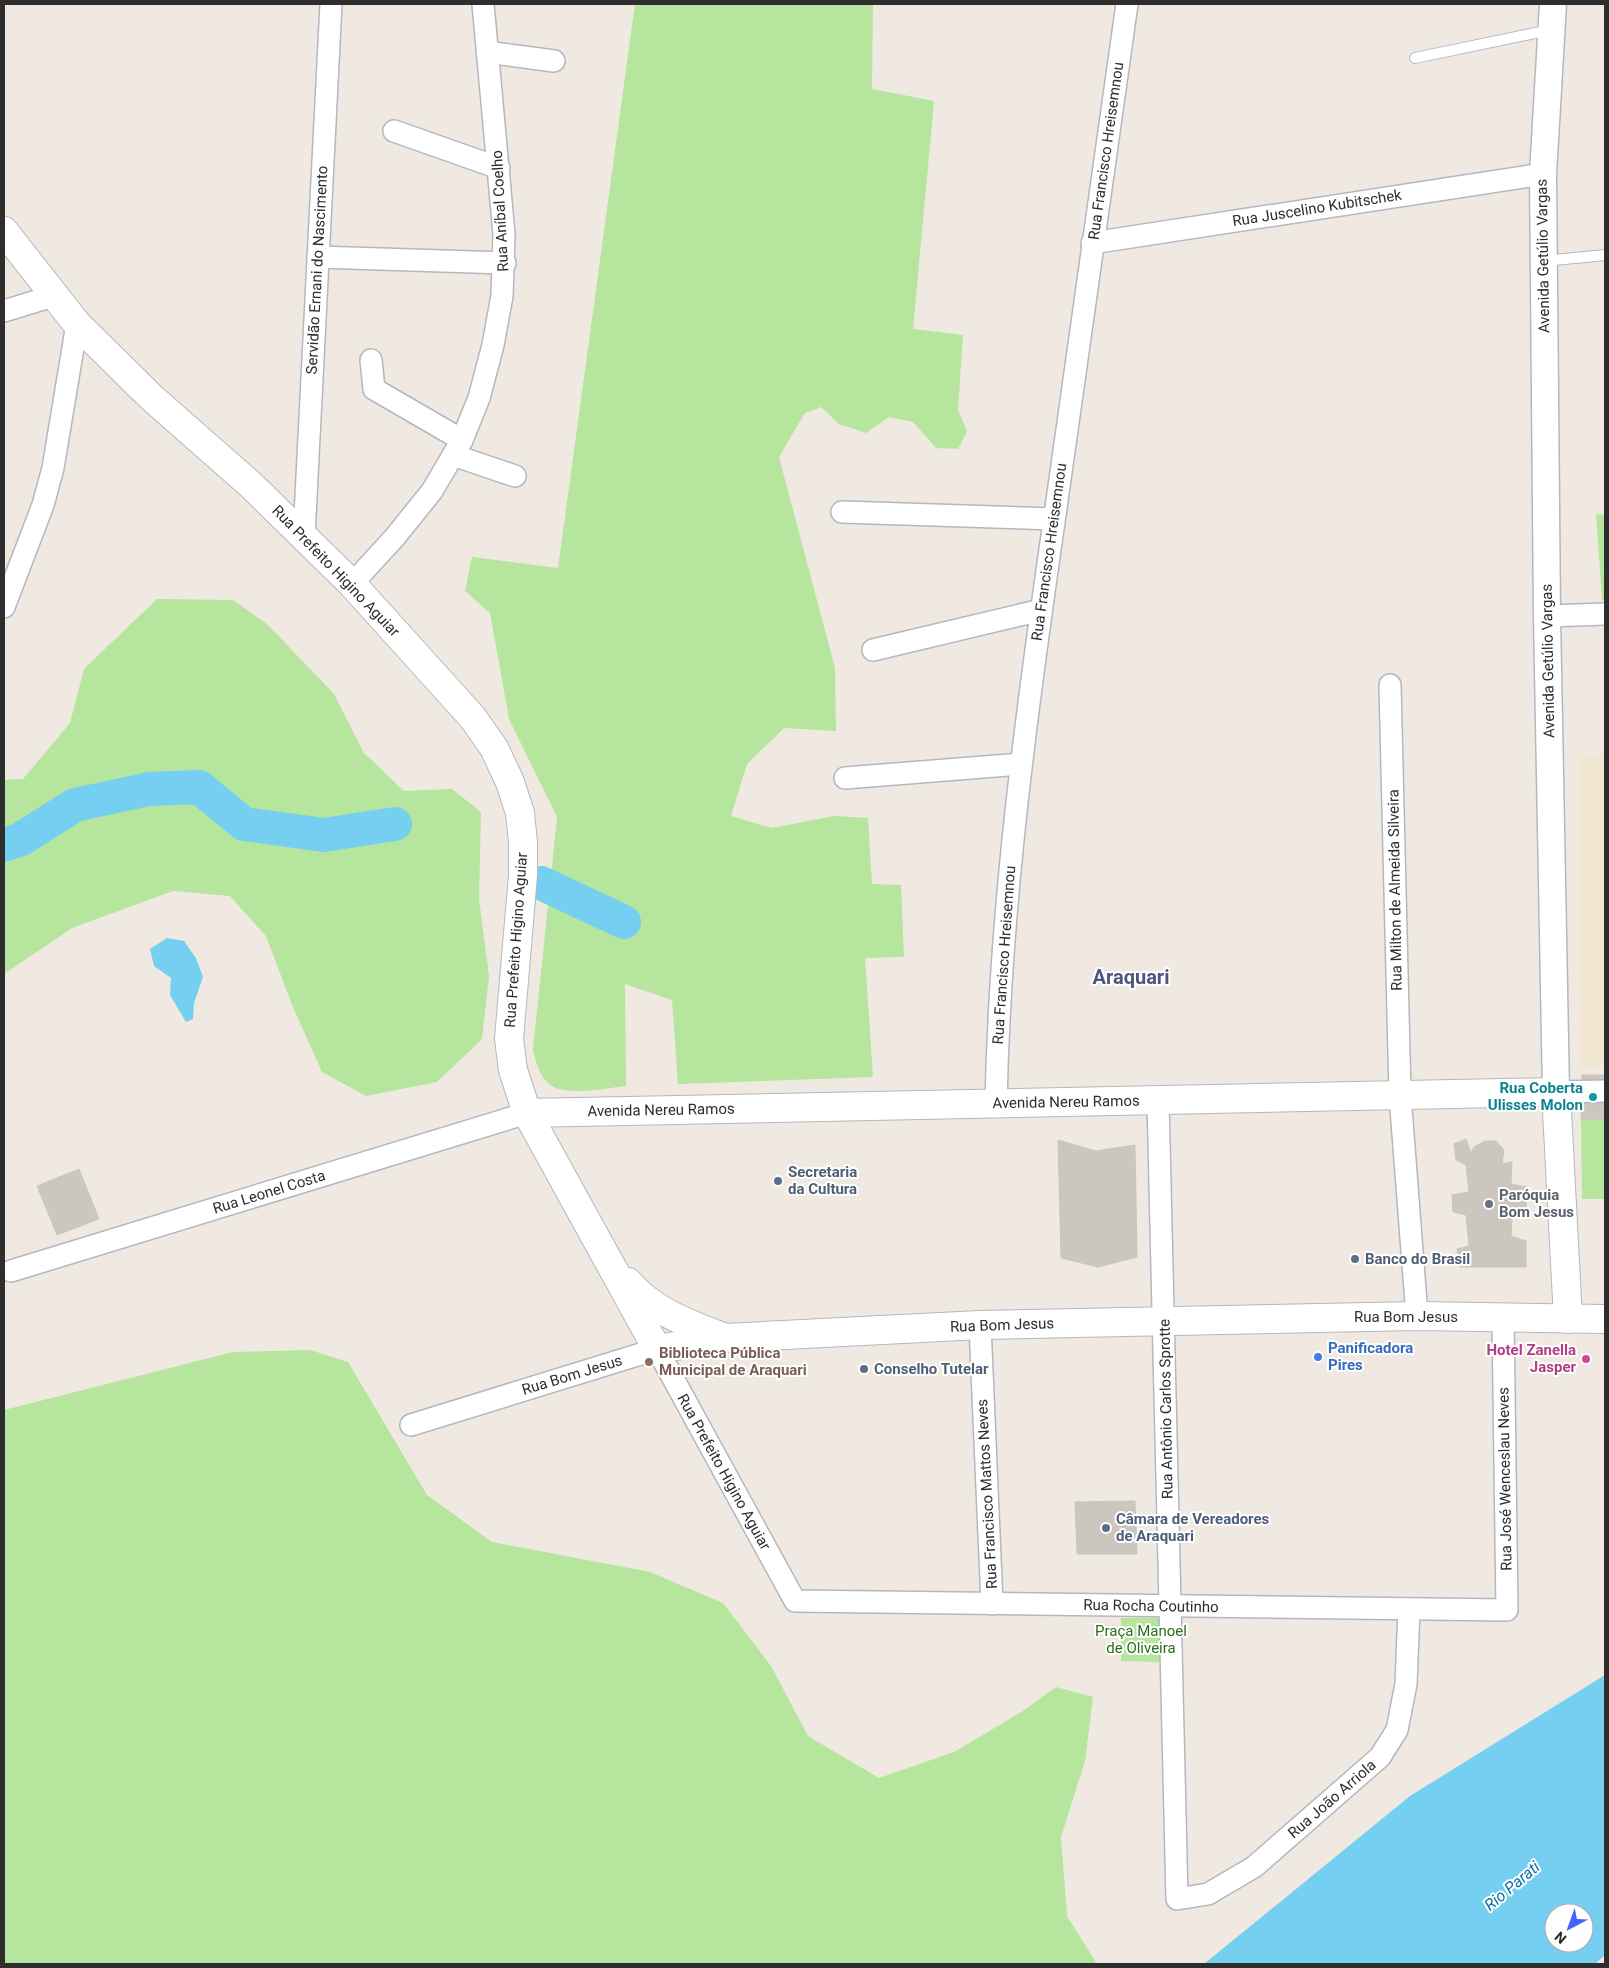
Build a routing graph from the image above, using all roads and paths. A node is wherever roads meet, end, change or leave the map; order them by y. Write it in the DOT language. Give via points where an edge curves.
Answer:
graph roads {
  1 [pos="331,4"];
  2 [pos="483,4"];
  3 [pos="1127,4"];
  4 [pos="1553,4"];
  5 [pos="1551,30"];
  6 [pos="487,52"];
  7 [pos="1415,58"];
  8 [pos="554,61"];
  9 [pos="394,130"];
  10 [pos="499,168"];
  11 [pos="1542,174"];
  12 [pos="4,231"];
  13 [pos="1092,243"];
  14 [pos="1605,255"];
  15 [pos="318,257"];
  16 [pos="1543,261"];
  17 [pos="505,263"];
  18 [pos="53,296"];
  19 [pos="4,311"];
  20 [pos="77,324"];
  21 [pos="371,360"];
  22 [pos="458,447"];
  23 [pos="515,476"];
  24 [pos="842,512"];
  25 [pos="1054,519"];
  26 [pos="304,536"];
  27 [pos="352,584"];
  28 [pos="4,607"];
  29 [pos="1041,610"];
  30 [pos="1605,614"];
  31 [pos="1547,616"];
  32 [pos="873,650"];
  33 [pos="1390,685"];
  34 [pos="1021,764"];
  35 [pos="845,778"];
  36 [pos="1605,1091"];
  37 [pos="1556,1092"];
  38 [pos="1400,1095"];
  39 [pos="1158,1100"];
  40 [pos="996,1103"];
  41 [pos="527,1113"];
  42 [pos="602,1250"];
  43 [pos="11,1271"];
  44 [pos="1417,1316"];
  45 [pos="1503,1317"];
  46 [pos="1568,1319"];
  47 [pos="1605,1319"];
  48 [pos="1164,1320"];
  49 [pos="980,1325"];
  50 [pos="725,1338"];
  51 [pos="656,1349"];
  52 [pos="410,1425"];
  53 [pos="795,1601"];
  54 [pos="992,1604"];
  55 [pos="1170,1606"];
  56 [pos="1409,1608"];
  57 [pos="1507,1610"];
  58 [pos="1177,1898"];
  1 -- 15 [label="street, Servidão Ernani do Nascimento"];
  2 -- 6 [label="street, Rua Aníbal Coelho"];
  3 -- 13 [label="street, Rua Francisco Hreisemnou"];
  4 -- 5 [label="street, Avenida Getúlio Vargas"];
  5 -- 7 [label="lane"];
  5 -- 11 [label="street, Avenida Getúlio Vargas"];
  6 -- 8 [label="street"];
  6 -- 10 [label="street, Rua Aníbal Coelho"];
  9 -- 10 [label="street"];
  10 -- 17 [label="street, Rua Aníbal Coelho"];
  11 -- 13 [label="street, Rua Juscelino Kubitschek"];
  11 -- 16 [label="street, Avenida Getúlio Vargas"];
  12 -- 18 [label="main road, Rua Prefeito Higino Aguiar"];
  13 -- 25 [label="street, Rua Francisco Hreisemnou"];
  14 -- 16 [label="lane"];
  15 -- 17 [label="street"];
  15 -- 26 [label="street, Servidão Ernani do Nascimento"];
  16 -- 31 [label="street, Avenida Getúlio Vargas"];
  17 -- 22 [label="street, Rua Aníbal Coelho" via="493,345 479,398"];
  18 -- 19 [label="street"];
  18 -- 20 [label="main road, Rua Prefeito Higino Aguiar"];
  20 -- 26 [label="main road, Rua Prefeito Higino Aguiar" via="151,397 251,484"];
  20 -- 28 [label="street" via="53,468 43,505"];
  21 -- 22 [label="street" via="374,389"];
  22 -- 23 [label="street"];
  22 -- 27 [label="street, Rua Aníbal Coelho" via="432,490"];
  24 -- 25 [label="street"];
  25 -- 29 [label="street, Rua Francisco Hreisemnou"];
  26 -- 27 [label="main road, Rua Prefeito Higino Aguiar"];
  27 -- 41 [label="main road, Rua Prefeito Higino Aguiar" via="472,718 494,748 510,782 520,813 523,875 509,1039 513,1070"];
  29 -- 32 [label="street"];
  29 -- 34 [label="street, Rua Francisco Hreisemnou"];
  30 -- 31 [label="street"];
  31 -- 37 [label="street, Avenida Getúlio Vargas"];
  33 -- 38 [label="street, Rua Milton de Almeida Silveira"];
  34 -- 35 [label="street"];
  34 -- 40 [label="street, Rua Francisco Hreisemnou" via="998,1006"];
  36 -- 37 [label="street, Avenida Nereu Ramos"];
  37 -- 38 [label="main road, Avenida Nereu Ramos"];
  37 -- 46 [label="main road, Avenida Getúlio Vargas"];
  38 -- 39 [label="main road, Avenida Nereu Ramos"];
  38 -- 44 [label="street, Rua Milton de Almeida Silveira"];
  39 -- 40 [label="main road, Avenida Nereu Ramos"];
  39 -- 48 [label="street, Rua Antônio Carlos Sprotte"];
  40 -- 41 [label="main road, Avenida Nereu Ramos"];
  41 -- 42 [label="main road, Rua Prefeito Higino Aguiar"];
  41 -- 43 [label="street, Rua Leonel Costa"];
  42 -- 50 [label="main road" via="634,1289 655,1306 679,1320"];
  42 -- 51 [label="main road, Rua Prefeito Higino Aguiar"];
  44 -- 45 [label="main road, Rua Bom Jesus"];
  44 -- 48 [label="main road, Rua Bom Jesus"];
  45 -- 46 [label="main road, Rua Bom Jesus"];
  45 -- 57 [label="street, Rua José Wenceslau Neves"];
  46 -- 47 [label="main road, Rua Bom Jesus"];
  48 -- 49 [label="main road, Rua Bom Jesus"];
  48 -- 55 [label="street, Rua Antônio Carlos Sprotte"];
  49 -- 50 [label="main road, Rua Bom Jesus"];
  49 -- 54 [label="street, Rua Francisco Mattos Neves"];
  50 -- 51 [label="main road, Rua Bom Jesus"];
  51 -- 52 [label="street, Rua Bom Jesus"];
  51 -- 53 [label="street, Rua Prefeito Higino Aguiar"];
  53 -- 54 [label="street, Rua Rocha Coutinho"];
  54 -- 55 [label="street, Rua Rocha Coutinho"];
  55 -- 56 [label="street, Rua Rocha Coutinho"];
  55 -- 58 [label="street, Rua Antônio Carlos Sprotte"];
  56 -- 57 [label="street, Rua Rocha Coutinho"];
  56 -- 58 [label="street, Rua João Arriola" via="1406,1684 1397,1730 1380,1757 1254,1867 1208,1894"];
}
